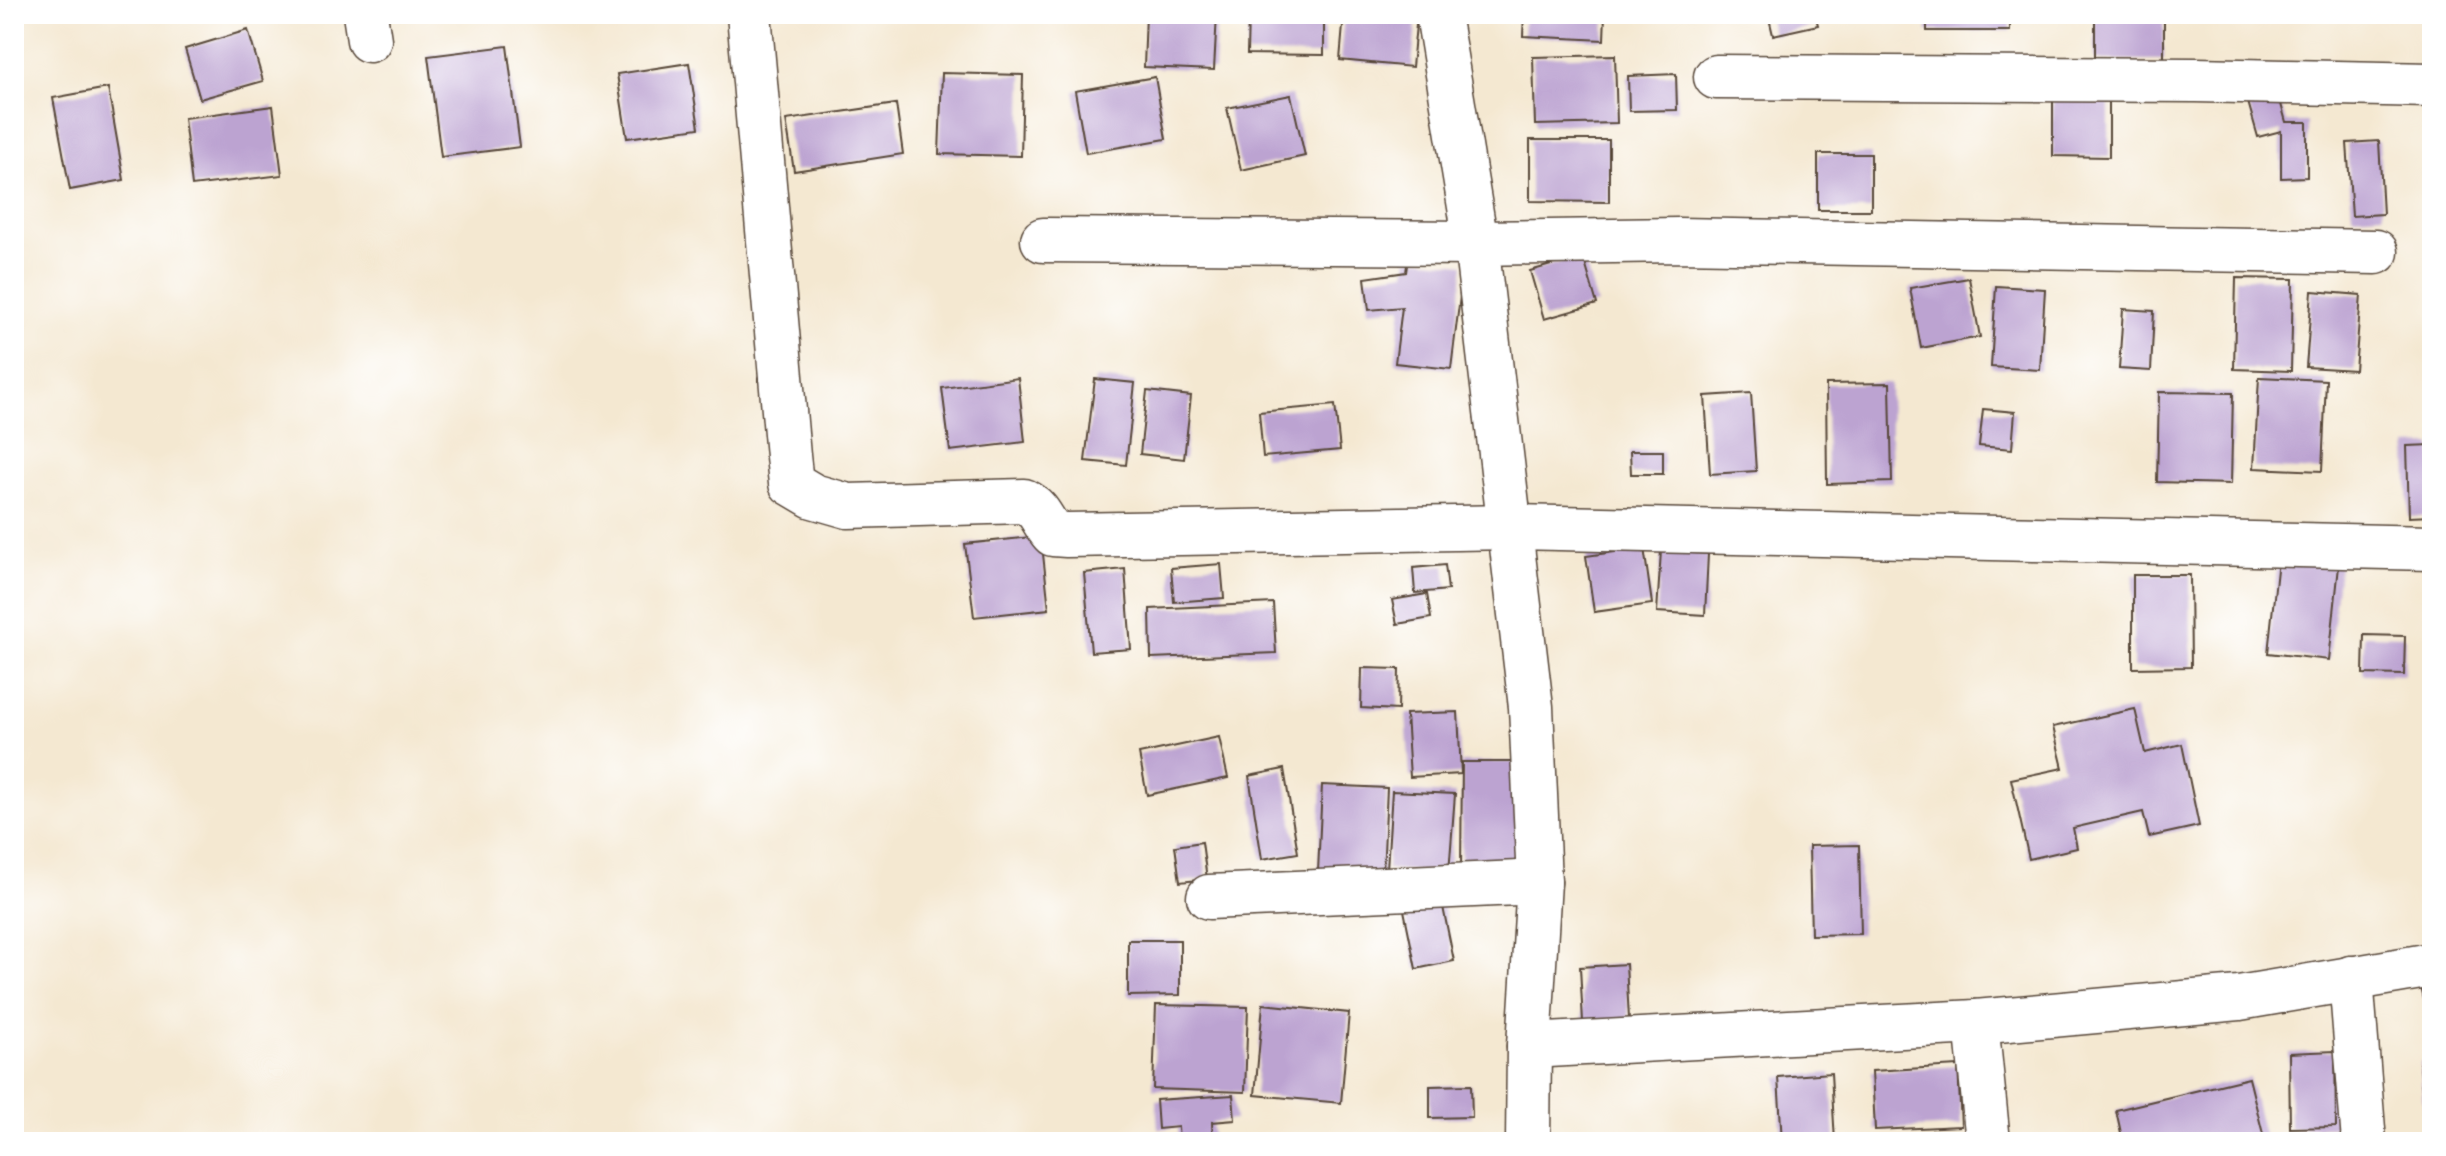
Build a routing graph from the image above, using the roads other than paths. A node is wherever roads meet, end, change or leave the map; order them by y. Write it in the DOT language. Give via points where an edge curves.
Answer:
graph roads {
  1 [pos="749,14"];
  2 [pos="1438,14"];
  3 [pos="1716,77"];
  4 [pos="2432,85"];
  5 [pos="1043,240"];
  6 [pos="1476,243"];
  7 [pos="2376,252"];
  8 [pos="1512,527"];
  9 [pos="2432,548"];
  10 [pos="1539,882"];
  11 [pos="1209,897"];
  12 [pos="2432,965"];
  13 [pos="2351,978"];
  14 [pos="1976,1022"];
  15 [pos="1529,1046"];
  16 [pos="1528,1142"];
  17 [pos="1988,1142"];
  18 [pos="2364,1142"];
  1 -- 8 [label="street" via="791,483 848,506 1024,501 1035,506 1053,534 1067,535"];
  2 -- 6 [label="street"];
  3 -- 4 [label="street"];
  5 -- 6 [label="street"];
  6 -- 7 [label="street" via="1678,240"];
  6 -- 8 [label="street"];
  8 -- 9 [label="street"];
  8 -- 10 [label="street" via="1531,707"];
  10 -- 11 [label="street"];
  10 -- 15 [label="street"];
  12 -- 13 [label="street"];
  13 -- 14 [label="street" via="2239,998"];
  13 -- 18 [label="street"];
  14 -- 15 [label="street"];
  14 -- 17 [label="street"];
  15 -- 16 [label="street"];
}
